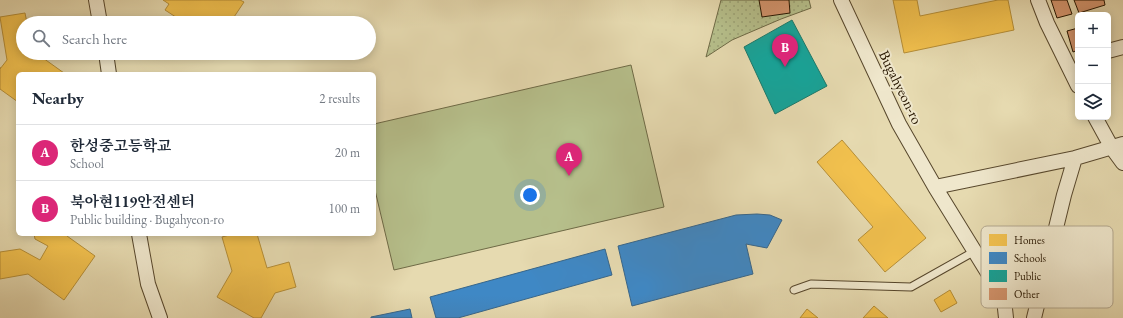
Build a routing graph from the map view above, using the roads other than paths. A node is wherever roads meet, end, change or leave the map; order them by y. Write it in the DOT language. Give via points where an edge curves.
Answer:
graph roads {
  1 [pos="96,0"];
  2 [pos="841,0"];
  3 [pos="1038,0"];
  4 [pos="99,16"];
  5 [pos="1123,47"];
  6 [pos="1111,50"];
  7 [pos="107,60"];
  8 [pos="1072,62"];
  9 [pos="109,72"];
  10 [pos="1078,84"];
  11 [pos="1097,120"];
  12 [pos="1118,146"];
  13 [pos="1075,158"];
  14 [pos="1123,163"];
  15 [pos="935,187"];
  16 [pos="1057,226"];
  17 [pos="139,236"];
  18 [pos="975,251"];
  19 [pos="981,261"];
  20 [pos="794,290"];
  21 [pos="1005,308"];
  22 [pos="1036,308"];
  23 [pos="160,318"];
  24 [pos="1006,318"];
  25 [pos="1034,318"];
  1 -- 4 [label="street"];
  2 -- 15 [label="street, Bugahyeon-ro" via="899,124"];
  3 -- 8 [label="street" via="1046,23"];
  5 -- 6 [label="street"];
  7 -- 9 [label="street"];
  8 -- 10 [label="street"];
  11 -- 12 [label="street"];
  12 -- 13 [label="street"];
  12 -- 14 [label="street"];
  13 -- 15 [label="street"];
  13 -- 16 [label="street"];
  15 -- 18 [label="street, Bugahyeon-ro"];
  17 -- 23 [label="street" via="148,284"];
  18 -- 19 [label="street, Bugahyeon-ro"];
  18 -- 20 [label="lane" via="911,287 811,284"];
  21 -- 24 [label="street, Bugahyeon-ro"];
  22 -- 25 [label="street"];
}
